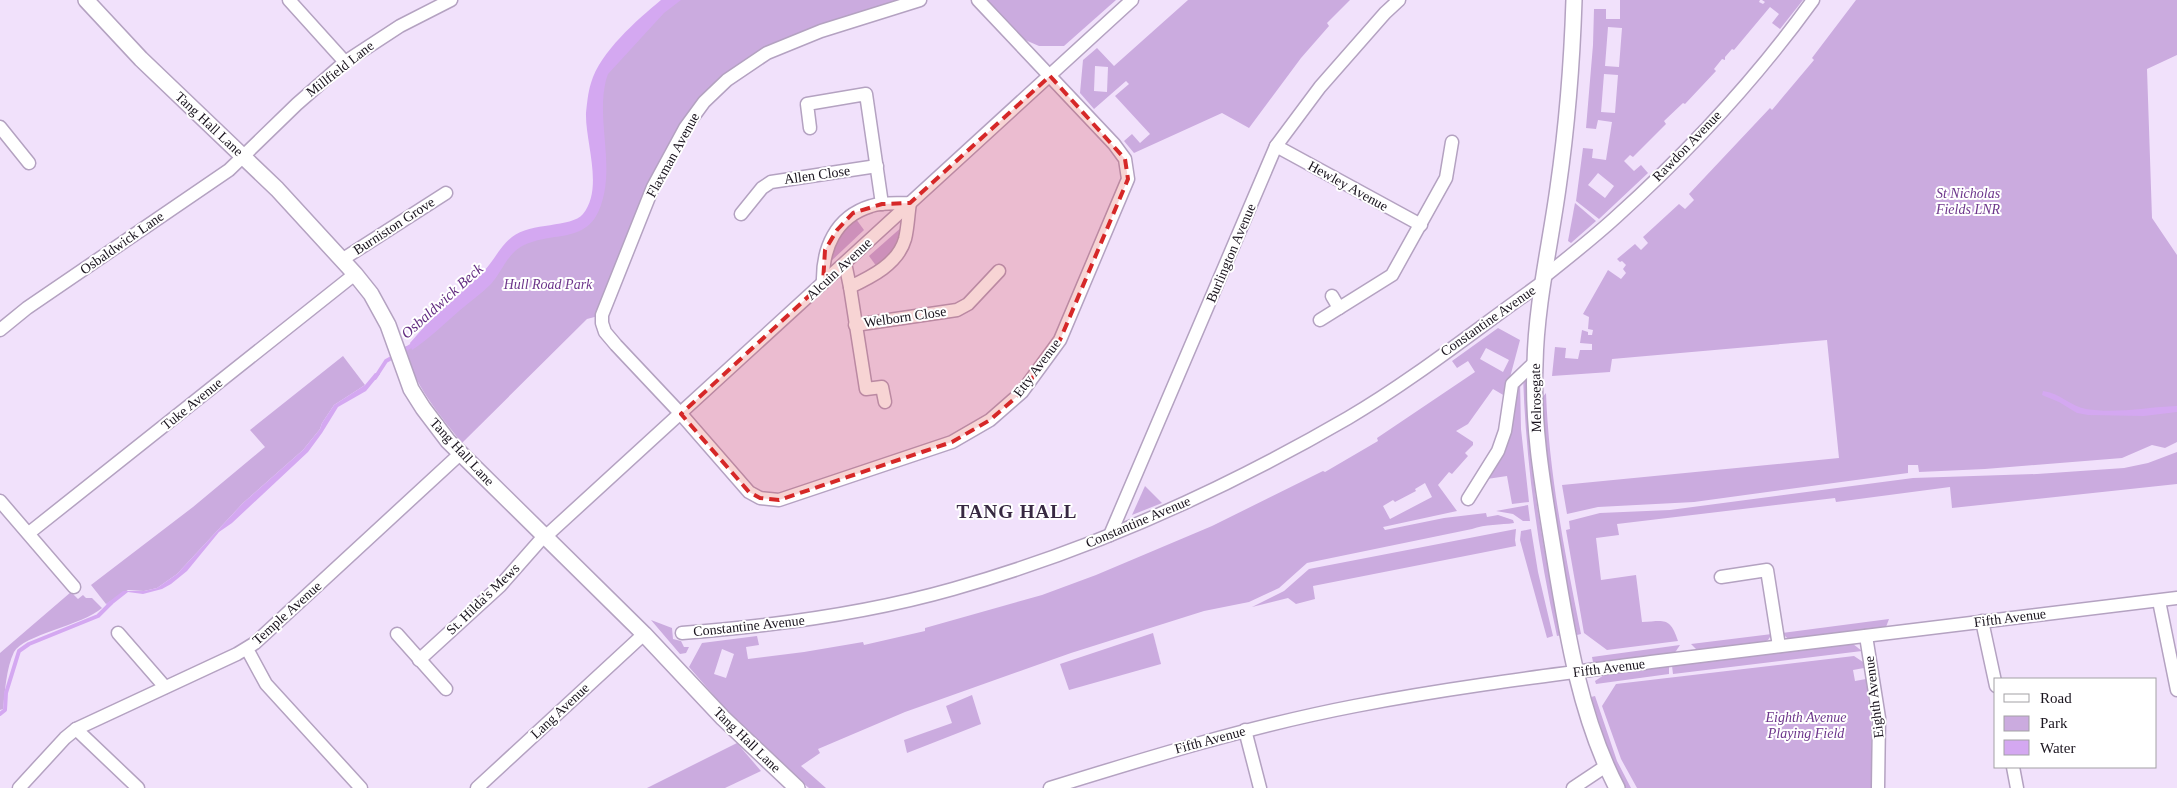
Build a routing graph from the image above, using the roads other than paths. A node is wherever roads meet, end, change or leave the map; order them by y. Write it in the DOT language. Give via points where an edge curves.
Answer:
graph roads {
  1 [pos="86,0"];
  2 [pos="289,0"];
  3 [pos="451,0"];
  4 [pos="920,0"];
  5 [pos="978,0"];
  6 [pos="1132,0"];
  7 [pos="1399,0"];
  8 [pos="1574,0"];
  9 [pos="1813,0"];
  10 [pos="345,62"];
  11 [pos="1050,76"];
  12 [pos="0,127"];
  13 [pos="810,128"];
  14 [pos="1452,142"];
  15 [pos="1276,146"];
  16 [pos="244,156"];
  17 [pos="29,163"];
  18 [pos="877,166"];
  19 [pos="446,193"];
  20 [pos="910,203"];
  21 [pos="882,204"];
  22 [pos="741,214"];
  23 [pos="1421,225"];
  24 [pos="343,259"];
  25 [pos="845,263"];
  26 [pos="999,271"];
  27 [pos="355,274"];
  28 [pos="1544,279"];
  29 [pos="823,283"];
  30 [pos="850,287"];
  31 [pos="1332,296"];
  32 [pos="1339,308"];
  33 [pos="1320,320"];
  34 [pos="855,324"];
  35 [pos="0,330"];
  36 [pos="1534,362"];
  37 [pos="885,402"];
  38 [pos="681,414"];
  39 [pos="460,454"];
  40 [pos="1468,500"];
  41 [pos="0,501"];
  42 [pos="29,533"];
  43 [pos="1110,535"];
  44 [pos="545,537"];
  45 [pos="1721,576"];
  46 [pos="74,587"];
  47 [pos="2177,598"];
  48 [pos="2159,601"];
  49 [pos="1982,621"];
  50 [pos="118,633"];
  51 [pos="682,633"];
  52 [pos="396,634"];
  53 [pos="644,634"];
  54 [pos="1866,636"];
  55 [pos="1779,646"];
  56 [pos="247,648"];
  57 [pos="419,660"];
  58 [pos="1577,672"];
  59 [pos="1994,678"];
  60 [pos="165,687"];
  61 [pos="446,689"];
  62 [pos="2177,690"];
  63 [pos="76,729"];
  64 [pos="1246,730"];
  65 [pos="1606,766"];
  66 [pos="2013,768"];
  67 [pos="19,788"];
  68 [pos="138,788"];
  69 [pos="361,788"];
  70 [pos="477,788"];
  71 [pos="797,788"];
  72 [pos="1050,788"];
  73 [pos="1260,788"];
  74 [pos="1573,788"];
  75 [pos="1618,788"];
  76 [pos="1878,788"];
  77 [pos="2017,788"];
  1 -- 16 [label="street, Tang Hall Lane" via="141,59"];
  2 -- 10 [label="street"];
  3 -- 10 [label="street, Millfield Lane" via="400,26"];
  4 -- 38 [label="street, Flaxman Avenue" via="821,31 767,53 727,80 704,102 685,128 650,196 602,315 605,332"];
  5 -- 11 [label="street"];
  6 -- 11 [label="street, Alcuin Avenue"];
  7 -- 15 [label="street, Burlington Avenue" via="1320,87"];
  8 -- 28 [label="street, Melrosegate" via="1571,80"];
  9 -- 28 [label="street, Rawdon Avenue" via="1699,136 1616,217"];
  10 -- 16 [label="street, Millfield Lane"];
  11 -- 20 [label="street, Alcuin Avenue"];
  11 -- 38 [label="street, Etty Avenue" via="1114,144 1125,159 1128,179 1060,340 1022,392 990,420 952,442 779,500 760,498 750,492"];
  12 -- 17 [label="street"];
  13 -- 18 [label="street" via="807,104 866,94"];
  14 -- 23 [label="street" via="1446,178"];
  15 -- 23 [label="street, Hewley Avenue"];
  15 -- 43 [label="street, Burlington Avenue"];
  16 -- 24 [label="street, Tang Hall Lane"];
  16 -- 35 [label="street, Osbaldwick Lane" via="229,170 27,308"];
  18 -- 21 [label="street"];
  18 -- 22 [label="street, Allen Close" via="771,182"];
  19 -- 24 [label="street, Burniston Grove"];
  20 -- 21 [label="street"];
  20 -- 25 [label="street, Alcuin Avenue"];
  20 -- 30 [label="street" via="904,240 894,258 876,275"];
  21 -- 29 [label="street" via="853,213 837,230 825,250"];
  23 -- 32 [label="street" via="1392,275"];
  24 -- 27 [label="street, Tang Hall Lane"];
  25 -- 29 [label="street, Alcuin Avenue"];
  25 -- 30 [label="street, Welborn Close"];
  26 -- 34 [label="street, Welborn Close" via="968,304 957,310"];
  27 -- 39 [label="street, Tang Hall Lane" via="382,312 411,389"];
  27 -- 42 [label="street, Tuke Avenue"];
  28 -- 36 [label="street, Melrosegate"];
  28 -- 43 [label="street, Constantine Avenue" via="1350,417 1203,494"];
  29 -- 38 [label="street, Alcuin Avenue"];
  30 -- 34 [label="street, Welborn Close"];
  31 -- 32 [label="street"];
  32 -- 33 [label="street"];
  34 -- 37 [label="street, Welborn Close" via="866,390 882,387"];
  36 -- 40 [label="street" via="1512,384 1505,431 1498,451"];
  36 -- 58 [label="street, Melrosegate" via="1535,429 1541,476"];
  38 -- 44 [label="street, Alcuin Avenue"];
  39 -- 44 [label="street, Tang Hall Lane"];
  39 -- 56 [label="street, Temple Avenue"];
  41 -- 42 [label="street"];
  42 -- 46 [label="street"];
  43 -- 51 [label="street, Constantine Avenue" via="1000,574 892,604 807,620"];
  44 -- 53 [label="street, Tang Hall Lane"];
  44 -- 57 [label="street, St. Hilda's Mews" via="500,586"];
  45 -- 55 [label="street" via="1767,570"];
  47 -- 48 [label="street, Fifth Avenue"];
  48 -- 49 [label="street, Fifth Avenue"];
  48 -- 62 [label="street"];
  49 -- 54 [label="street, Fifth Avenue"];
  49 -- 59 [label="street"];
  50 -- 60 [label="street"];
  52 -- 57 [label="street"];
  53 -- 70 [label="street, Lang Avenue"];
  53 -- 71 [label="street, Tang Hall Lane" via="723,718"];
  54 -- 55 [label="street, Fifth Avenue"];
  54 -- 76 [label="street, Eighth Avenue" via="1879,718"];
  55 -- 58 [label="street, Fifth Avenue"];
  56 -- 60 [label="street, Temple Avenue"];
  56 -- 69 [label="street" via="266,684"];
  57 -- 61 [label="street"];
  58 -- 64 [label="street, Fifth Avenue" via="1372,703"];
  58 -- 65 [label="street, Melrosegate"];
  60 -- 63 [label="street, Temple Avenue"];
  63 -- 67 [label="street, Temple Avenue"];
  63 -- 68 [label="street"];
  64 -- 72 [label="street, Fifth Avenue"];
  64 -- 73 [label="street"];
  65 -- 74 [label="street"];
  65 -- 75 [label="street, Melrosegate"];
  66 -- 77 [label="street"];
}
